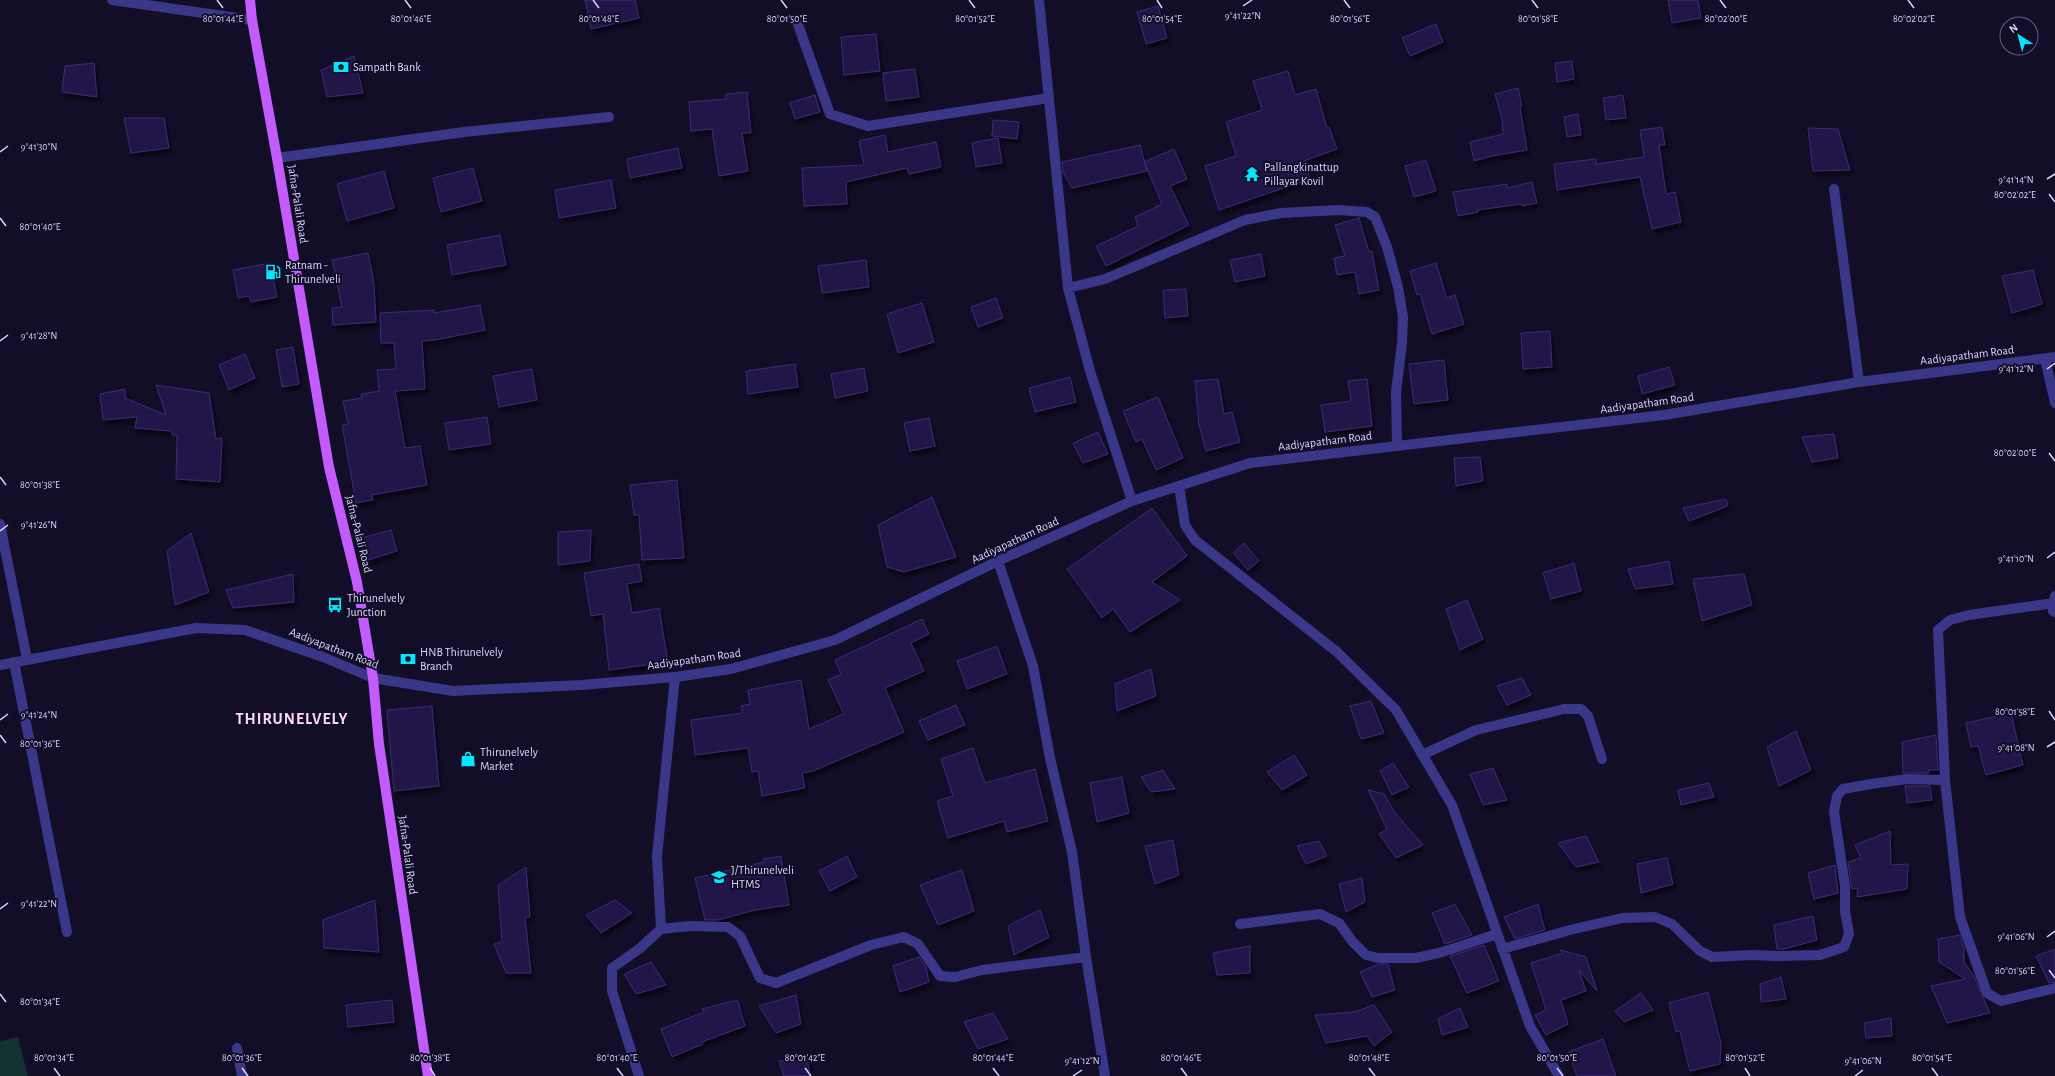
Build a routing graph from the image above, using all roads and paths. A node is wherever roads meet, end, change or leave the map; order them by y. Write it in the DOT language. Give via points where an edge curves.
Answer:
graph roads {
  1 [pos="112,0"];
  2 [pos="250,0"];
  3 [pos="1039,0"];
  4 [pos="252,20"];
  5 [pos="796,20"];
  6 [pos="1050,98"];
  7 [pos="609,117"];
  8 [pos="277,158"];
  9 [pos="1834,189"];
  10 [pos="1068,288"];
  11 [pos="2055,356"];
  12 [pos="2045,359"];
  13 [pos="1859,382"];
  14 [pos="2055,403"];
  15 [pos="1396,445"];
  16 [pos="1179,486"];
  17 [pos="1132,501"];
  18 [pos="0,524"];
  19 [pos="998,562"];
  20 [pos="2054,604"];
  21 [pos="27,660"];
  22 [pos="14,662"];
  23 [pos="0,665"];
  24 [pos="675,677"];
  25 [pos="373,678"];
  26 [pos="1422,755"];
  27 [pos="1602,759"];
  28 [pos="1945,780"];
  29 [pos="1240,924"];
  30 [pos="661,929"];
  31 [pos="68,932"];
  32 [pos="1497,934"];
  33 [pos="1502,949"];
  34 [pos="1086,957"];
  35 [pos="2055,988"];
  36 [pos="236,1048"];
  37 [pos="242,1076"];
  38 [pos="428,1076"];
  39 [pos="639,1076"];
  40 [pos="1105,1076"];
  41 [pos="1559,1076"];
  1 -- 4 [label="street"];
  2 -- 4 [label="main road, Jafna-Palali Road"];
  3 -- 6 [label="street"];
  4 -- 8 [label="main road, Jafna-Palali Road"];
  5 -- 6 [label="street" via="830,114 868,126"];
  6 -- 10 [label="street"];
  7 -- 8 [label="street" via="464,132"];
  8 -- 25 [label="main road, Jafna-Palali Road" via="329,467 354,566"];
  9 -- 13 [label="street"];
  10 -- 15 [label="street" via="1104,279 1245,220 1282,213 1338,210 1367,212 1375,217 1387,247 1403,317 1396,392"];
  10 -- 17 [label="street" via="1090,371"];
  11 -- 12 [label="street, Aadiyapatham Road"];
  12 -- 13 [label="street, Aadiyapatham Road"];
  12 -- 14 [label="street"];
  13 -- 15 [label="street, Aadiyapatham Road" via="1664,415"];
  15 -- 16 [label="street, Aadiyapatham Road" via="1250,462"];
  16 -- 17 [label="street, Aadiyapatham Road"];
  16 -- 26 [label="street" via="1185,525 1195,540 1337,652 1396,710"];
  17 -- 19 [label="street, Aadiyapatham Road"];
  18 -- 21 [label="street"];
  19 -- 24 [label="street, Aadiyapatham Road" via="835,640 731,669"];
  19 -- 34 [label="street" via="1033,666 1050,758 1072,852"];
  20 -- 28 [label="street" via="1969,615 1950,620 1938,630"];
  21 -- 22 [label="street, Aadiyapatham Road"];
  21 -- 25 [label="street, Aadiyapatham Road" via="196,628 245,630 323,657"];
  22 -- 23 [label="street, Aadiyapatham Road"];
  22 -- 31 [label="street"];
  24 -- 25 [label="street, Aadiyapatham Road" via="580,685 453,691"];
  24 -- 30 [label="street" via="657,856"];
  25 -- 38 [label="main road, Jafna-Palali Road" via="379,744"];
  26 -- 27 [label="street" via="1476,730 1564,709 1581,709 1588,716"];
  26 -- 32 [label="street" via="1452,805"];
  28 -- 33 [label="street" via="1907,780 1871,784 1843,789 1837,796 1834,812 1849,934 1844,947 1820,955 1712,957 1700,952 1672,924 1655,917 1622,918"];
  28 -- 35 [label="street" via="1960,917 1987,993 2001,1001"];
  29 -- 32 [label="street" via="1320,914 1339,923 1366,955 1378,958 1416,958 1431,955"];
  30 -- 34 [label="street" via="690,926 728,927 740,936 760,978 776,983 872,945 904,937 918,944 940,976 955,977 982,970"];
  30 -- 39 [label="street" via="612,968 612,991"];
  32 -- 33 [label="street"];
  33 -- 41 [label="street" via="1530,1026"];
  34 -- 40 [label="street"];
  36 -- 37 [label="street"];
}
